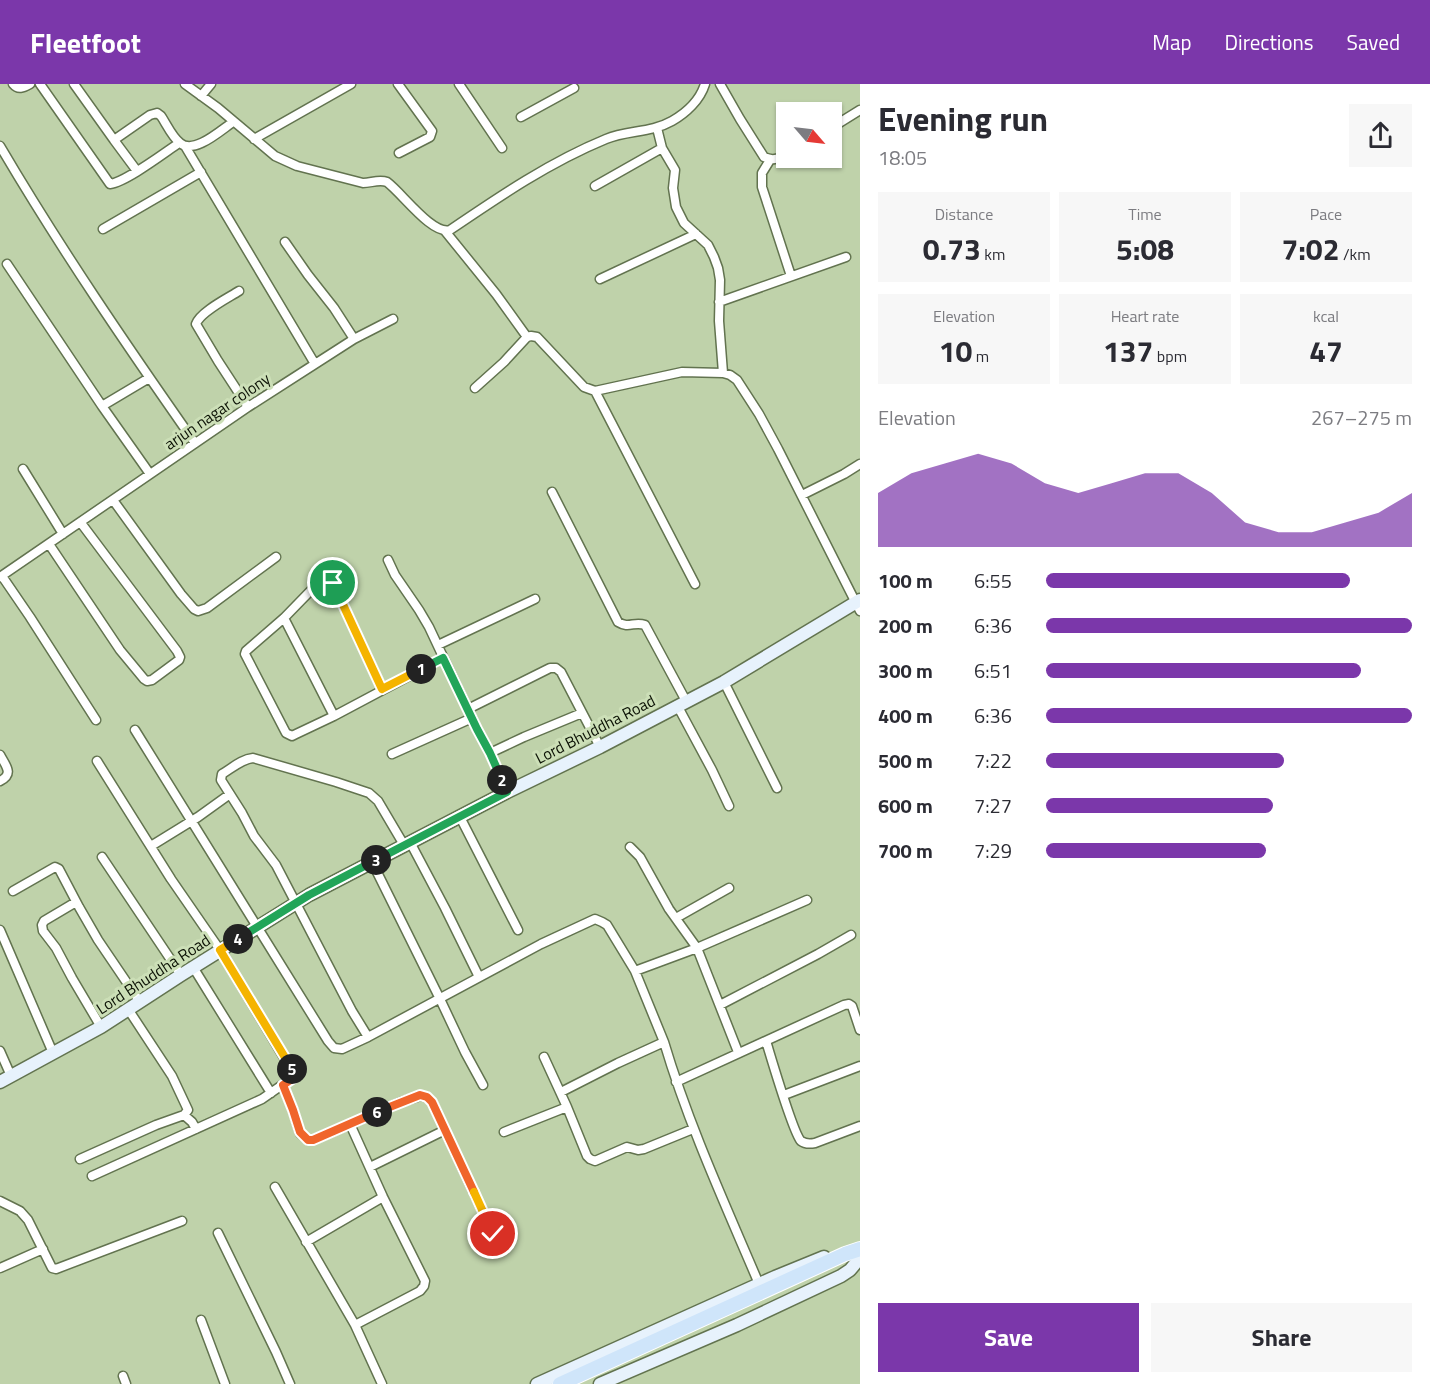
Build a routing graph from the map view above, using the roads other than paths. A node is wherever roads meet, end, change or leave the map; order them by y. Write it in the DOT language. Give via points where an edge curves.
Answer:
graph roads {
  1 [pos="12,84"];
  2 [pos="30,84"];
  3 [pos="40,84"];
  4 [pos="74,84"];
  5 [pos="185,84"];
  6 [pos="211,84"];
  7 [pos="351,84"];
  8 [pos="398,84"];
  9 [pos="459,84"];
  10 [pos="705,84"];
  11 [pos="720,84"];
  12 [pos="576,85"];
  13 [pos="201,96"];
  14 [pos="860,110"];
  15 [pos="521,117"];
  16 [pos="842,121"];
  17 [pos="234,122"];
  18 [pos="657,128"];
  19 [pos="254,139"];
  20 [pos="114,140"];
  21 [pos="182,145"];
  22 [pos="0,146"];
  23 [pos="502,148"];
  24 [pos="662,148"];
  25 [pos="399,153"];
  26 [pos="770,160"];
  27 [pos="776,160"];
  28 [pos="137,171"];
  29 [pos="201,172"];
  30 [pos="595,186"];
  31 [pos="103,229"];
  32 [pos="445,231"];
  33 [pos="696,234"];
  34 [pos="285,242"];
  35 [pos="846,257"];
  36 [pos="8,264"];
  37 [pos="791,276"];
  38 [pos="600,279"];
  39 [pos="239,291"];
  40 [pos="719,302"];
  41 [pos="393,319"];
  42 [pos="527,337"];
  43 [pos="354,339"];
  44 [pos="315,364"];
  45 [pos="723,373"];
  46 [pos="149,378"];
  47 [pos="475,388"];
  48 [pos="595,392"];
  49 [pos="102,406"];
  50 [pos="248,407"];
  51 [pos="195,443"];
  52 [pos="860,464"];
  53 [pos="23,469"];
  54 [pos="150,474"];
  55 [pos="552,492"];
  56 [pos="802,495"];
  57 [pos="113,500"];
  58 [pos="81,523"];
  59 [pos="63,534"];
  60 [pos="50,544"];
  61 [pos="276,558"];
  62 [pos="388,560"];
  63 [pos="1,577"];
  64 [pos="695,584"];
  65 [pos="535,599"];
  66 [pos="859,605"];
  67 [pos="284,618"];
  68 [pos="438,645"];
  69 [pos="443,658"];
  70 [pos="724,682"];
  71 [pos="382,689"];
  72 [pos="682,703"];
  73 [pos="582,713"];
  74 [pos="470,714"];
  75 [pos="334,716"];
  76 [pos="96,720"];
  77 [pos="135,730"];
  78 [pos="600,747"];
  79 [pos="490,753"];
  80 [pos="392,754"];
  81 [pos="0,756"];
  82 [pos="97,761"];
  83 [pos="0,782"];
  84 [pos="777,788"];
  85 [pos="507,792"];
  86 [pos="230,794"];
  87 [pos="729,806"];
  88 [pos="460,817"];
  89 [pos="191,821"];
  90 [pos="407,844"];
  91 [pos="151,846"];
  92 [pos="630,847"];
  93 [pos="102,856"];
  94 [pos="372,862"];
  95 [pos="729,888"];
  96 [pos="13,891"];
  97 [pos="807,900"];
  98 [pos="76,902"];
  99 [pos="296,903"];
  100 [pos="676,918"];
  101 [pos="257,927"];
  102 [pos="0,930"];
  103 [pos="518,930"];
  104 [pos="851,935"];
  105 [pos="697,948"];
  106 [pos="220,950"];
  107 [pos="193,967"];
  108 [pos="635,971"];
  109 [pos="181,975"];
  110 [pos="479,977"];
  111 [pos="440,999"];
  112 [pos="140,1002"];
  113 [pos="720,1005"];
  114 [pos="128,1009"];
  115 [pos="101,1027"];
  116 [pos="860,1030"];
  117 [pos="368,1037"];
  118 [pos="766,1041"];
  119 [pos="664,1042"];
  120 [pos="0,1051"];
  121 [pos="738,1052"];
  122 [pos="53,1053"];
  123 [pos="544,1057"];
  124 [pos="860,1066"];
  125 [pos="6,1079"];
  126 [pos="676,1082"];
  127 [pos="283,1085"];
  128 [pos="483,1085"];
  129 [pos="561,1092"];
  130 [pos="271,1093"];
  131 [pos="784,1095"];
  132 [pos="567,1107"];
  133 [pos="184,1115"];
  134 [pos="350,1124"];
  135 [pos="860,1126"];
  136 [pos="196,1129"];
  137 [pos="693,1129"];
  138 [pos="445,1130"];
  139 [pos="504,1132"];
  140 [pos="80,1159"];
  141 [pos="370,1167"];
  142 [pos="92,1176"];
  143 [pos="275,1187"];
  144 [pos="383,1197"];
  145 [pos="0,1201"];
  146 [pos="182,1221"];
  147 [pos="218,1233"];
  148 [pos="493,1234"];
  149 [pos="306,1242"];
  150 [pos="860,1244"];
  151 [pos="43,1249"];
  152 [pos="860,1258"];
  153 [pos="0,1268"];
  154 [pos="759,1284"];
  155 [pos="201,1320"];
  156 [pos="355,1325"];
  157 [pos="225,1384"];
  158 [pos="290,1384"];
  159 [pos="382,1384"];
  160 [pos="537,1384"];
  161 [pos="560,1384"];
  162 [pos="600,1384"];
  1 -- 2 [label="street" via="20,88"];
  3 -- 28 [label="street" via="109,183 117,183"];
  4 -- 20 [label="street"];
  5 -- 13 [label="street"];
  6 -- 13 [label="street"];
  7 -- 19 [label="street"];
  8 -- 25 [label="street" via="432,131 430,137"];
  9 -- 23 [label="street"];
  10 -- 18 [label="street" via="688,109"];
  11 -- 26 [label="street" via="764,157"];
  12 -- 15 [label="street"];
  13 -- 17 [label="street"];
  14 -- 16 [label="street"];
  17 -- 19 [label="street"];
  17 -- 21 [label="street" via="200,144"];
  18 -- 24 [label="street"];
  18 -- 32 [label="street" via="607,138 547,167"];
  19 -- 32 [label="street" via="275,156 297,166 363,183 387,182 430,223"];
  20 -- 21 [label="street" via="157,113"];
  20 -- 28 [label="street"];
  21 -- 28 [label="street"];
  21 -- 29 [label="street"];
  22 -- 46 [label="street"];
  24 -- 30 [label="street"];
  24 -- 33 [label="street" via="675,170 676,207"];
  26 -- 27 [label="street"];
  26 -- 37 [label="street" via="762,173 762,187"];
  29 -- 31 [label="street"];
  29 -- 44 [label="street"];
  32 -- 42 [label="street"];
  33 -- 38 [label="street"];
  33 -- 40 [label="street" via="714,257 720,280"];
  34 -- 43 [label="street"];
  35 -- 37 [label="street"];
  36 -- 49 [label="street"];
  37 -- 40 [label="street"];
  39 -- 50 [label="street" via="196,324"];
  40 -- 45 [label="street"];
  41 -- 43 [label="street, arjun nagar colony"];
  42 -- 47 [label="street"];
  42 -- 48 [label="street" via="537,337 584,387"];
  43 -- 44 [label="street, arjun nagar colony"];
  44 -- 50 [label="street, arjun nagar colony"];
  45 -- 48 [label="street" via="682,372"];
  45 -- 56 [label="street" via="737,380 746,393"];
  46 -- 49 [label="street"];
  46 -- 51 [label="street"];
  48 -- 64 [label="street"];
  49 -- 54 [label="street"];
  50 -- 51 [label="street, arjun nagar colony"];
  51 -- 54 [label="street, arjun nagar colony"];
  52 -- 56 [label="street"];
  53 -- 59 [label="street"];
  54 -- 57 [label="street, arjun nagar colony"];
  55 -- 72 [label="street" via="618,622 648,627"];
  56 -- 66 [label="street"];
  57 -- 58 [label="street, arjun nagar colony"];
  57 -- 61 [label="street" via="198,611"];
  58 -- 59 [label="street, arjun nagar colony"];
  58 -- 60 [label="street" via="180,657 152,680 144,679 120,650"];
  59 -- 60 [label="street, arjun nagar colony"];
  60 -- 63 [label="street, arjun nagar colony"];
  62 -- 68 [label="street"];
  63 -- 76 [label="street"];
  65 -- 68 [label="street"];
  66 -- 70 [label="street, Lord Bhuddha Road"];
  67 -- 71 [label="street" via="321,580 330,580"];
  67 -- 75 [label="street"];
  67 -- 75 [label="street" via="245,654 285,733 292,735"];
  68 -- 69 [label="street"];
  69 -- 71 [label="street"];
  69 -- 74 [label="street"];
  70 -- 72 [label="street, Lord Bhuddha Road"];
  70 -- 84 [label="street"];
  71 -- 75 [label="street"];
  72 -- 78 [label="street, Lord Bhuddha Road"];
  72 -- 87 [label="street"];
  73 -- 74 [label="street" via="561,672 553,667"];
  73 -- 78 [label="street"];
  73 -- 79 [label="street"];
  74 -- 79 [label="street"];
  74 -- 80 [label="street"];
  77 -- 89 [label="street"];
  78 -- 85 [label="street, Lord Bhuddha Road"];
  79 -- 85 [label="street"];
  81 -- 83 [label="street" via="8,770"];
  82 -- 91 [label="street"];
  85 -- 88 [label="street, Lord Bhuddha Road"];
  86 -- 89 [label="street"];
  86 -- 90 [label="street" via="221,780 222,774 253,758 369,793"];
  86 -- 99 [label="street"];
  88 -- 90 [label="street, Lord Bhuddha Road"];
  88 -- 103 [label="street"];
  89 -- 91 [label="street"];
  89 -- 101 [label="street"];
  90 -- 94 [label="street, Lord Bhuddha Road"];
  90 -- 110 [label="street" via="440,898"];
  91 -- 106 [label="street"];
  92 -- 100 [label="street"];
  93 -- 109 [label="street"];
  94 -- 99 [label="street, Lord Bhuddha Road"];
  94 -- 111 [label="street"];
  95 -- 100 [label="street"];
  96 -- 98 [label="street" via="55,867"];
  97 -- 105 [label="street"];
  98 -- 112 [label="street"];
  98 -- 115 [label="street" via="44,921 42,928"];
  99 -- 101 [label="street, Lord Bhuddha Road"];
  99 -- 117 [label="street"];
  100 -- 105 [label="street"];
  101 -- 106 [label="street, Lord Bhuddha Road"];
  101 -- 117 [label="street" via="334,1048 342,1049"];
  102 -- 122 [label="street"];
  104 -- 113 [label="street"];
  105 -- 108 [label="street"];
  105 -- 113 [label="street"];
  106 -- 107 [label="street, Lord Bhuddha Road"];
  106 -- 127 [label="street" via="295,1074"];
  107 -- 109 [label="street, Lord Bhuddha Road"];
  107 -- 130 [label="street"];
  108 -- 110 [label="street" via="607,925 595,919"];
  108 -- 119 [label="street"];
  109 -- 112 [label="street, Lord Bhuddha Road"];
  110 -- 111 [label="street"];
  111 -- 117 [label="street"];
  111 -- 128 [label="street"];
  112 -- 114 [label="street, Lord Bhuddha Road"];
  113 -- 121 [label="street"];
  114 -- 115 [label="street, Lord Bhuddha Road"];
  114 -- 133 [label="street" via="172,1076 188,1109"];
  115 -- 122 [label="street, Lord Bhuddha Road"];
  116 -- 118 [label="street" via="849,1004"];
  118 -- 121 [label="street"];
  118 -- 131 [label="street"];
  119 -- 126 [label="street"];
  119 -- 129 [label="street"];
  120 -- 125 [label="street"];
  121 -- 126 [label="street"];
  122 -- 125 [label="street, Lord Bhuddha Road"];
  123 -- 129 [label="street"];
  124 -- 131 [label="street"];
  126 -- 137 [label="street"];
  127 -- 130 [label="street"];
  127 -- 134 [label="street" via="300,1132 308,1140"];
  129 -- 132 [label="street"];
  130 -- 136 [label="street"];
  131 -- 135 [label="street" via="803,1142 815,1143"];
  132 -- 137 [label="street" via="587,1156 595,1161 627,1147 644,1149"];
  132 -- 139 [label="street"];
  133 -- 136 [label="street"];
  133 -- 140 [label="street"];
  134 -- 138 [label="street" via="420,1095 432,1102"];
  134 -- 141 [label="street"];
  136 -- 142 [label="street"];
  137 -- 154 [label="street"];
  138 -- 141 [label="street"];
  138 -- 148 [label="street"];
  141 -- 144 [label="street"];
  143 -- 149 [label="street"];
  144 -- 149 [label="street"];
  144 -- 156 [label="street" via="424,1286"];
  145 -- 151 [label="street" via="20,1211"];
  146 -- 151 [label="street" via="57,1269 52,1268"];
  147 -- 158 [label="street"];
  149 -- 156 [label="street"];
  150 -- 154 [label="street"];
  151 -- 153 [label="street"];
  152 -- 161 [label="main road" via="845,1254"];
  152 -- 162 [label="street" via="841,1276"];
  154 -- 160 [label="street"];
  155 -- 157 [label="street"];
  156 -- 159 [label="street"];
}
